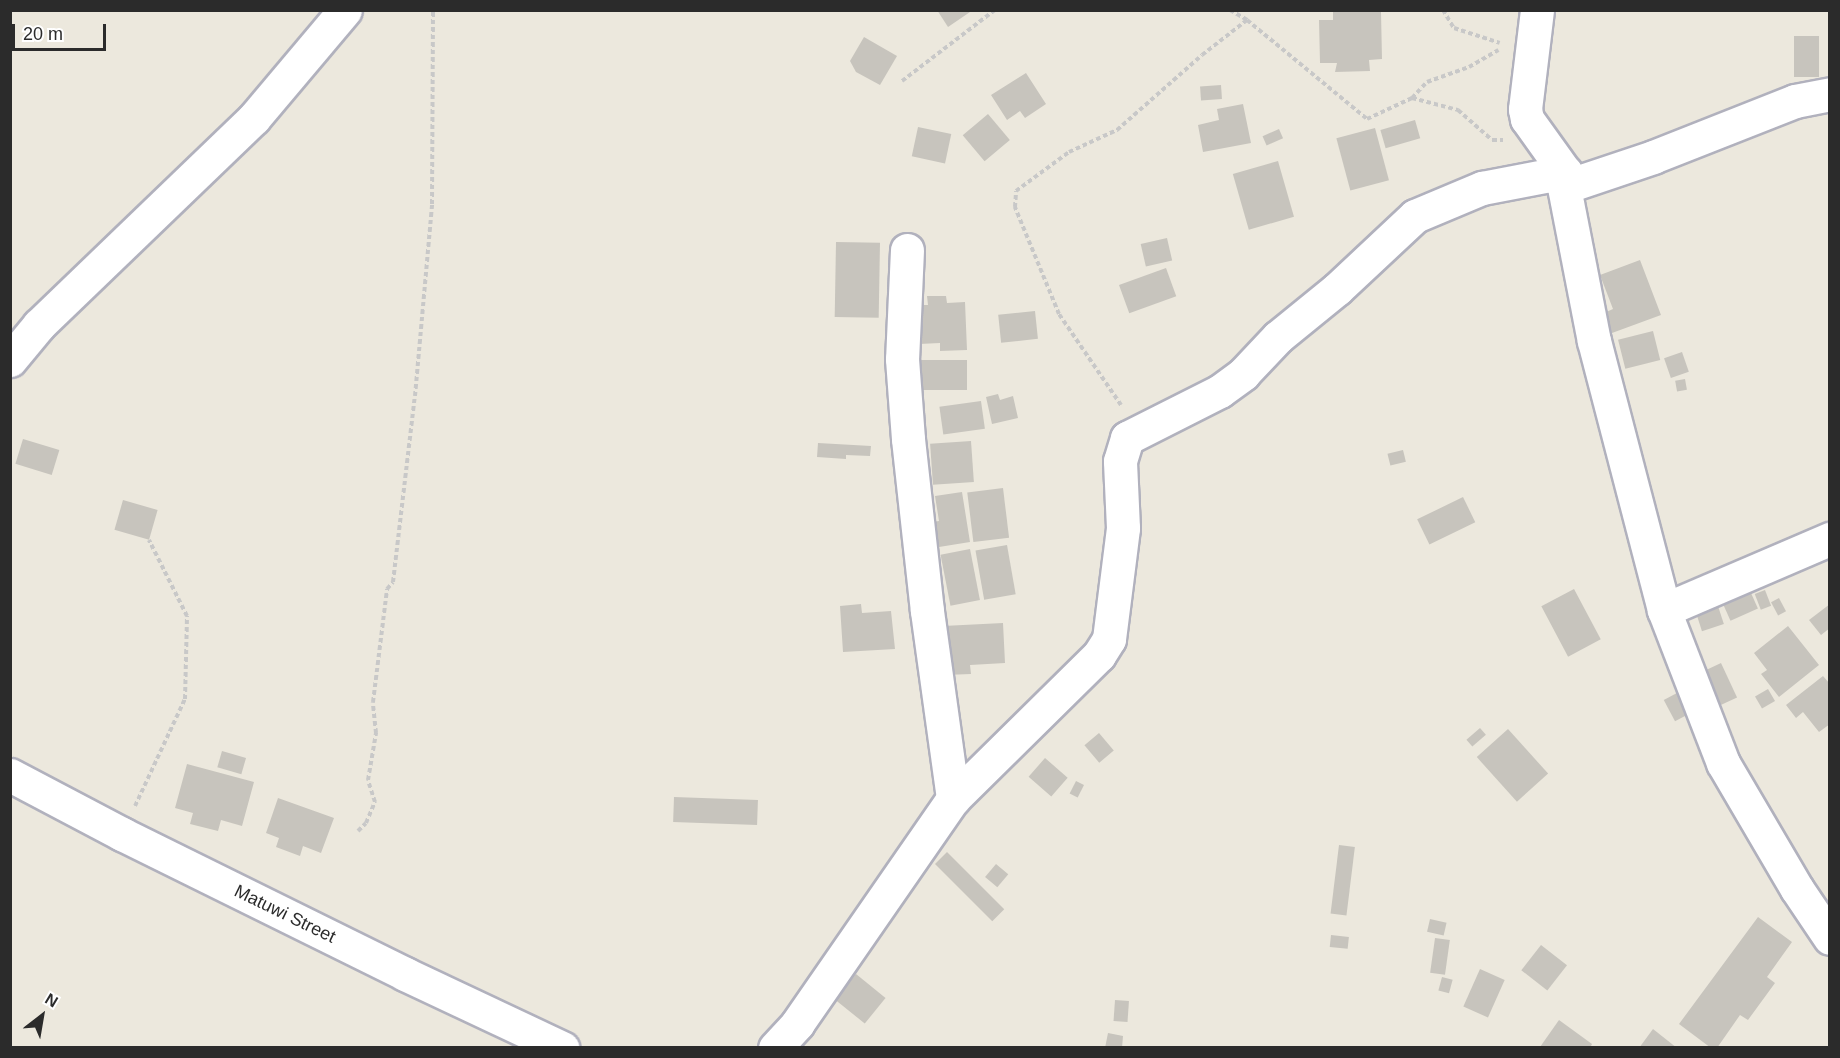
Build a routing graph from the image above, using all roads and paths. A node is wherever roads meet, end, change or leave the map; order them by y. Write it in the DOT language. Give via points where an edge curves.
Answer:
graph roads {
  1 [pos="345,10"];
  2 [pos="434,10"];
  3 [pos="995,10"];
  4 [pos="1230,10"];
  5 [pos="1443,10"];
  6 [pos="1537,10"];
  7 [pos="1247,20"];
  8 [pos="902,81"];
  9 [pos="1830,94"];
  10 [pos="1412,98"];
  11 [pos="1533,127"];
  12 [pos="1565,179"];
  13 [pos="907,250"];
  14 [pos="10,360"];
  15 [pos="1138,431"];
  16 [pos="1830,539"];
  17 [pos="149,540"];
  18 [pos="1664,610"];
  19 [pos="10,775"];
  20 [pos="953,800"];
  21 [pos="358,831"];
  22 [pos="122,834"];
  23 [pos="1830,938"];
  24 [pos="562,1047"];
  25 [pos="776,1047"];
  1 -- 14 [label="street" via="254,118 39,325"];
  2 -- 21 [label="path" via="432,204 416,385 393,582 387,589 373,702 376,734 368,780 375,802"];
  3 -- 8 [label="path"];
  4 -- 7 [label="path"];
  5 -- 10 [label="path" via="1454,27 1507,45 1468,66 1427,81"];
  6 -- 11 [label="street" via="1525,109"];
  7 -- 10 [label="path" via="1366,119"];
  7 -- 15 [label="path" via="1117,130 1069,152 1016,191 1015,207 1059,314"];
  9 -- 12 [label="street" via="1795,101 1653,157"];
  10 -- 11 [label="path" via="1458,110 1492,140 1522,141"];
  11 -- 12 [label="street"];
  12 -- 15 [label="street" via="1482,188 1415,216 1337,289 1278,337 1243,374 1203,400"];
  12 -- 18 [label="street" via="1594,341"];
  13 -- 20 [label="street" via="902,359 908,438"];
  15 -- 20 [label="street" via="1127,438 1120,461 1123,528 1109,639 1099,655"];
  16 -- 18 [label="street"];
  17 -- 22 [label="path" via="187,616 185,699"];
  18 -- 23 [label="street" via="1723,763"];
  19 -- 22 [label="street, Matuwi Street"];
  20 -- 25 [label="street" via="797,1024"];
  22 -- 24 [label="street, Matuwi Street"];
}
